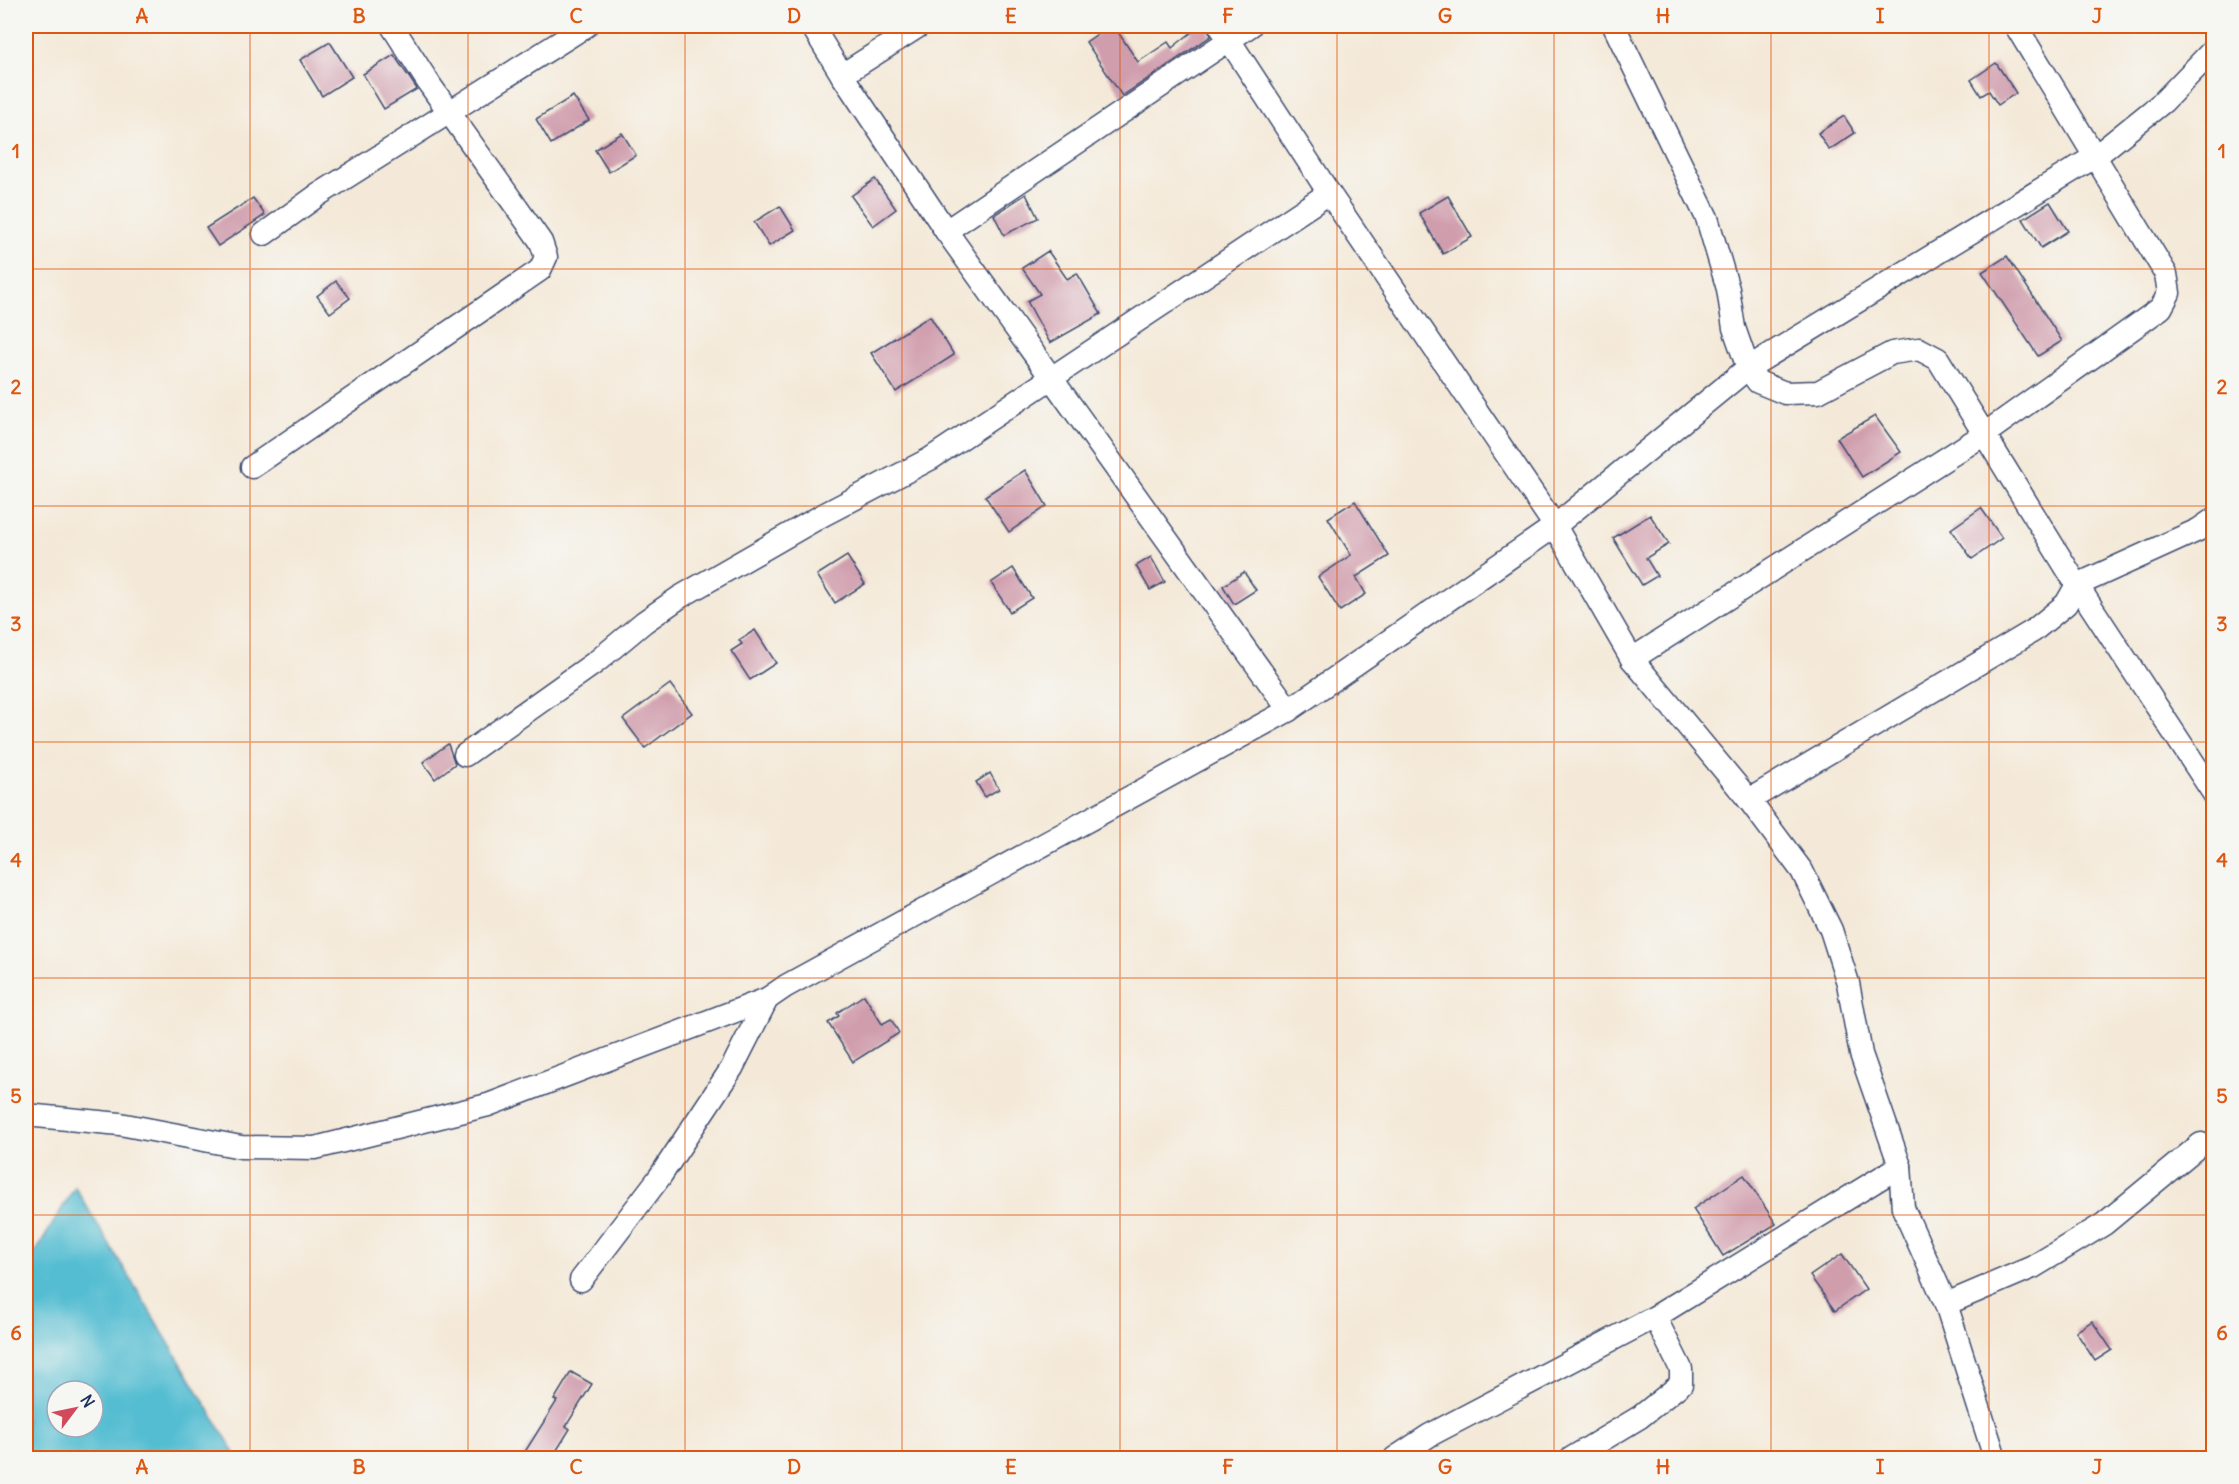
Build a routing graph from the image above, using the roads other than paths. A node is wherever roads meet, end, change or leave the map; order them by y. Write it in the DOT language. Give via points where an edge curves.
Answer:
graph roads {
  1 [pos="392,26"];
  2 [pos="586,26"];
  3 [pos="812,26"];
  4 [pos="919,26"];
  5 [pos="1250,26"];
  6 [pos="1614,26"];
  7 [pos="2016,26"];
  8 [pos="1224,32"];
  9 [pos="2214,49"];
  10 [pos="842,75"];
  11 [pos="452,112"];
  12 [pos="2096,156"];
  13 [pos="1329,193"];
  14 [pos="946,231"];
  15 [pos="264,234"];
  16 [pos="1748,368"];
  17 [pos="1051,378"];
  18 [pos="1983,435"];
  19 [pos="252,467"];
  20 [pos="2214,519"];
  21 [pos="1555,526"];
  22 [pos="2077,585"];
  23 [pos="1632,659"];
  24 [pos="1289,710"];
  25 [pos="465,755"];
  26 [pos="2214,794"];
  27 [pos="1749,800"];
  28 [pos="767,999"];
  29 [pos="26,1115"];
  30 [pos="2201,1144"];
  31 [pos="1900,1166"];
  32 [pos="581,1280"];
  33 [pos="1946,1304"];
  34 [pos="1655,1317"];
  35 [pos="1395,1458"];
  36 [pos="1572,1458"];
  37 [pos="1995,1458"];
  1 -- 11 [label="street"];
  2 -- 11 [label="street"];
  3 -- 10 [label="street"];
  4 -- 10 [label="street"];
  5 -- 8 [label="street"];
  6 -- 16 [label="street" via="1707,218"];
  7 -- 12 [label="street"];
  8 -- 13 [label="street"];
  8 -- 14 [label="street"];
  9 -- 12 [label="street" via="2163,102"];
  10 -- 14 [label="street"];
  11 -- 15 [label="street" via="318,195"];
  11 -- 19 [label="street" via="541,242 546,257 540,270"];
  12 -- 16 [label="street"];
  12 -- 18 [label="street" via="2166,274 2169,293 2162,308"];
  13 -- 17 [label="street"];
  13 -- 21 [label="street"];
  14 -- 17 [label="street"];
  16 -- 18 [label="street" via="1758,382 1785,393 1818,392 1892,353 1919,349 1938,359"];
  16 -- 21 [label="street"];
  17 -- 24 [label="street"];
  17 -- 25 [label="street" via="930,459 680,597 597,662"];
  18 -- 22 [label="street"];
  18 -- 23 [label="street"];
  20 -- 22 [label="street"];
  21 -- 23 [label="street"];
  21 -- 24 [label="street"];
  22 -- 26 [label="street"];
  22 -- 27 [label="street" via="2067,604 2033,631"];
  23 -- 27 [label="street"];
  24 -- 28 [label="street"];
  27 -- 31 [label="street" via="1802,872 1831,930 1848,983 1862,1054"];
  28 -- 29 [label="street" via="488,1105 315,1148 241,1148 120,1124"];
  28 -- 32 [label="street" via="732,1068 665,1169"];
  30 -- 33 [label="street" via="2094,1230 2033,1267"];
  31 -- 33 [label="street" via="1904,1208"];
  31 -- 34 [label="street"];
  33 -- 37 [label="street"];
  34 -- 35 [label="street" via="1430,1434"];
  34 -- 36 [label="street" via="1681,1369 1681,1384 1640,1417"];
}
